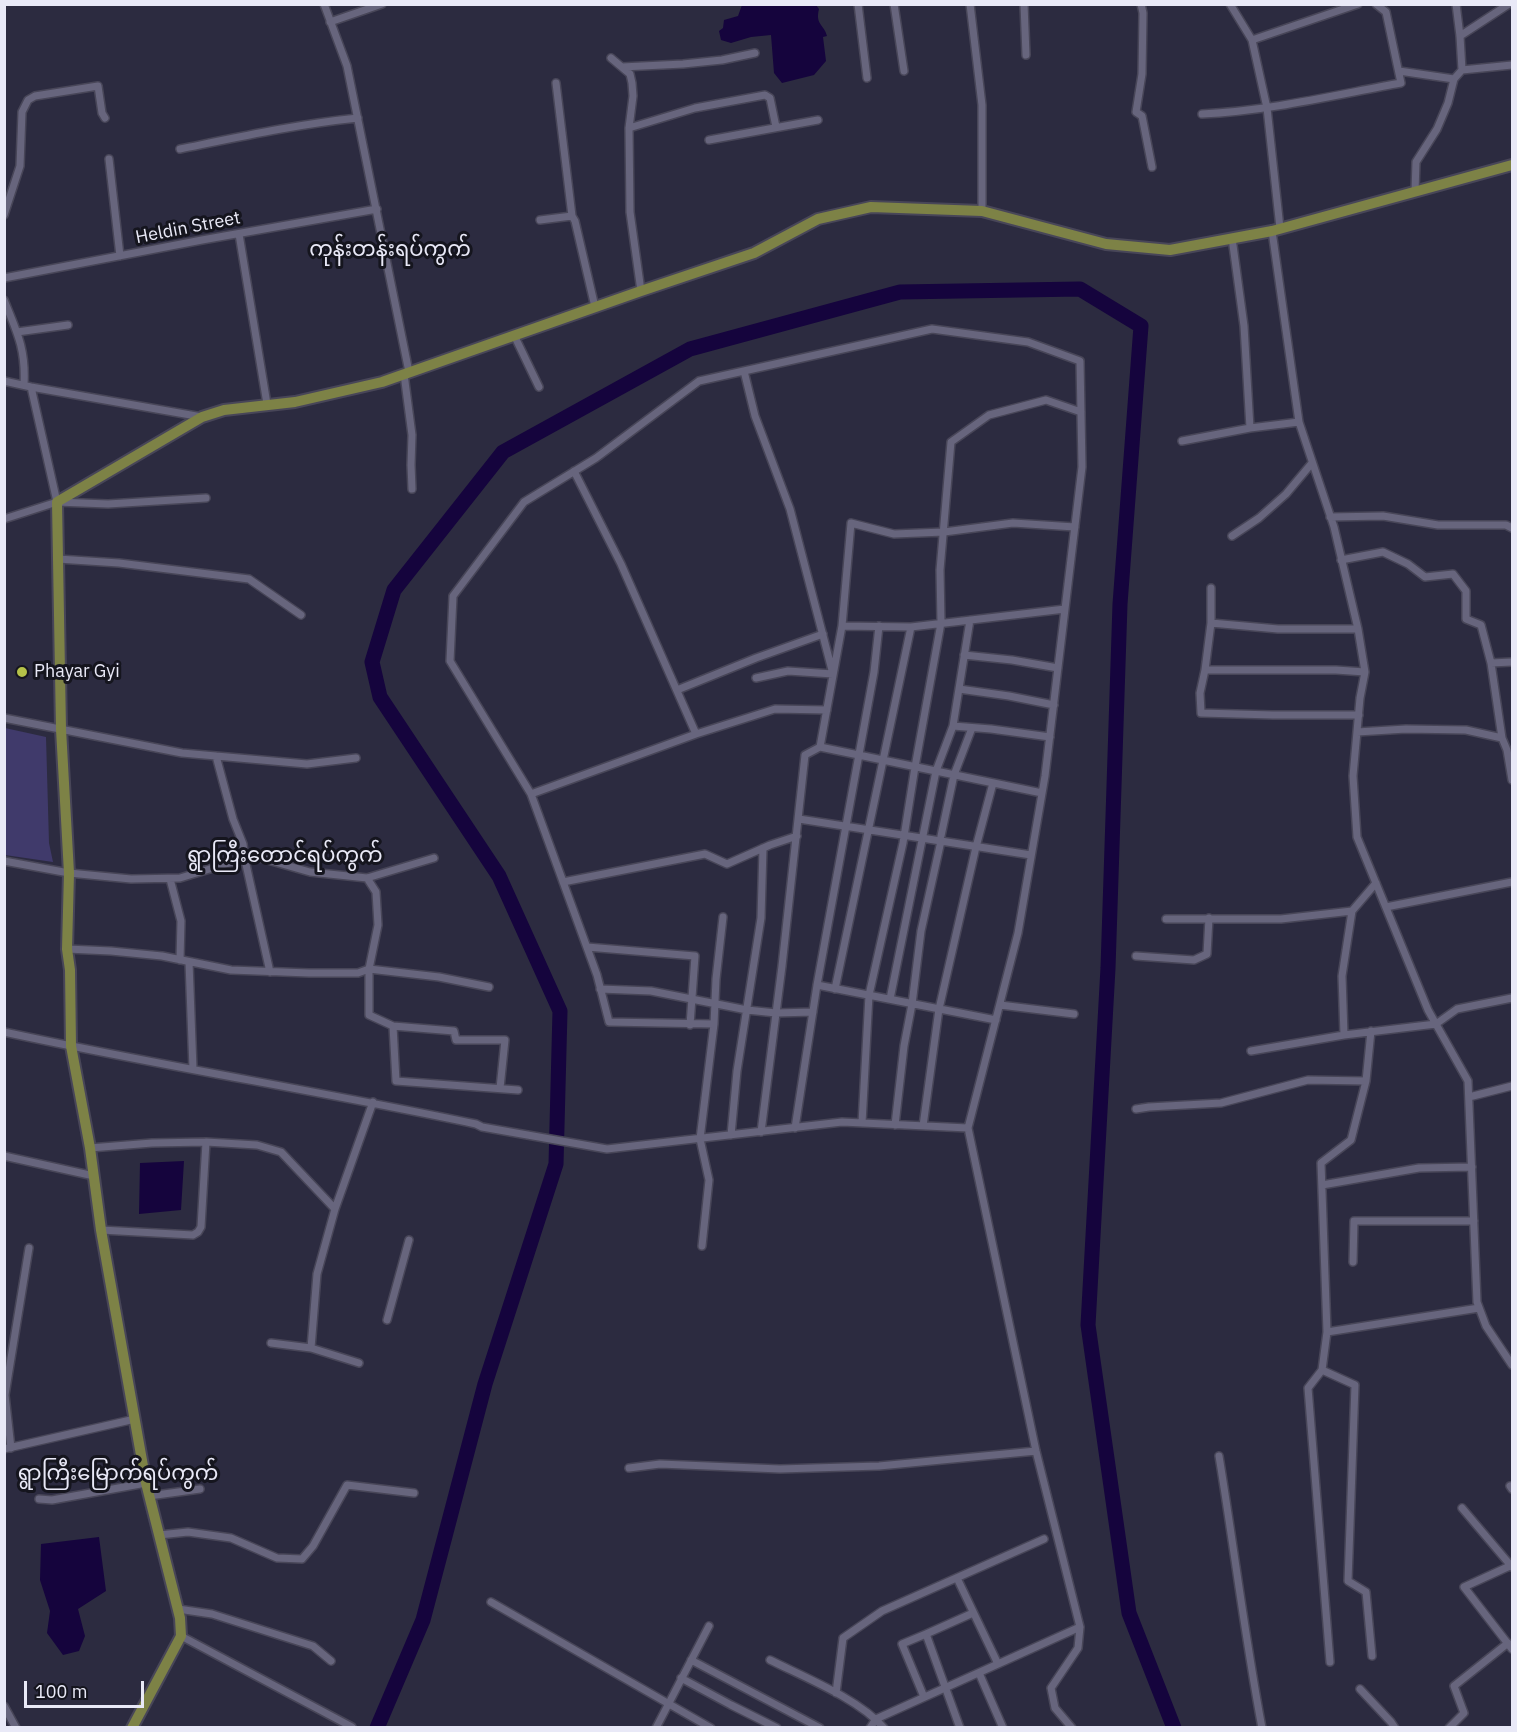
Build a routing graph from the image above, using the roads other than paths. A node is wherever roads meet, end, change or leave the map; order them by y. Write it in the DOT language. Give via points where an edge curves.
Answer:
graph roads {
  1 [pos="324,4"];
  2 [pos="382,4"];
  3 [pos="858,4"];
  4 [pos="894,4"];
  5 [pos="970,4"];
  6 [pos="1024,4"];
  7 [pos="1141,4"];
  8 [pos="1230,4"];
  9 [pos="1358,4"];
  10 [pos="1376,4"];
  11 [pos="1456,4"];
  12 [pos="1509,4"];
  13 [pos="330,22"];
  14 [pos="1460,36"];
  15 [pos="1252,40"];
  16 [pos="755,53"];
  17 [pos="1026,55"];
  18 [pos="611,58"];
  19 [pos="1512,65"];
  20 [pos="622,67"];
  21 [pos="1462,70"];
  22 [pos="903,71"];
  23 [pos="1399,71"];
  24 [pos="867,78"];
  25 [pos="1454,79"];
  26 [pos="556,84"];
  27 [pos="1267,108"];
  28 [pos="1202,114"];
  29 [pos="105,118"];
  30 [pos="358,118"];
  31 [pos="818,120"];
  32 [pos="630,128"];
  33 [pos="776,128"];
  34 [pos="709,140"];
  35 [pos="180,149"];
  36 [pos="109,159"];
  37 [pos="1512,165"];
  38 [pos="1152,167"];
  39 [pos="1415,192"];
  40 [pos="377,209"];
  41 [pos="982,211"];
  42 [pos="4,215"];
  43 [pos="572,216"];
  44 [pos="540,220"];
  45 [pos="1276,229"];
  46 [pos="239,234"];
  47 [pos="1232,238"];
  48 [pos="120,256"];
  49 [pos="4,278"];
  50 [pos="641,291"];
  51 [pos="4,300"];
  52 [pos="595,307"];
  53 [pos="68,325"];
  54 [pos="17,332"];
  55 [pos="514,335"];
  56 [pos="744,370"];
  57 [pos="406,373"];
  58 [pos="4,381"];
  59 [pos="28,386"];
  60 [pos="539,387"];
  61 [pos="267,404"];
  62 [pos="1081,412"];
  63 [pos="202,417"];
  64 [pos="1299,422"];
  65 [pos="1250,428"];
  66 [pos="1182,441"];
  67 [pos="1312,463"];
  68 [pos="574,471"];
  69 [pos="412,489"];
  70 [pos="206,498"];
  71 [pos="57,502"];
  72 [pos="1330,517"];
  73 [pos="4,519"];
  74 [pos="1075,527"];
  75 [pos="1512,528"];
  76 [pos="944,532"];
  77 [pos="1232,536"];
  78 [pos="58,559"];
  79 [pos="1341,561"];
  80 [pos="1211,588"];
  81 [pos="1065,609"];
  82 [pos="301,615"];
  83 [pos="970,620"];
  84 [pos="941,623"];
  85 [pos="1211,623"];
  86 [pos="842,626"];
  87 [pos="879,626"];
  88 [pos="911,627"];
  89 [pos="1358,629"];
  90 [pos="823,634"];
  91 [pos="964,655"];
  92 [pos="1512,662"];
  93 [pos="1491,663"];
  94 [pos="1058,668"];
  95 [pos="1204,670"];
  96 [pos="1365,672"];
  97 [pos="834,674"];
  98 [pos="756,678"];
  99 [pos="959,689"];
  100 [pos="677,690"];
  101 [pos="1054,705"];
  102 [pos="827,710"];
  103 [pos="1359,715"];
  104 [pos="4,718"];
  105 [pos="954,726"];
  106 [pos="972,728"];
  107 [pos="61,729"];
  108 [pos="1357,732"];
  109 [pos="696,734"];
  110 [pos="1050,737"];
  111 [pos="1502,738"];
  112 [pos="820,747"];
  113 [pos="859,755"];
  114 [pos="216,756"];
  115 [pos="356,758"];
  116 [pos="883,760"];
  117 [pos="915,767"];
  118 [pos="936,771"];
  119 [pos="954,775"];
  120 [pos="1512,780"];
  121 [pos="993,783"];
  122 [pos="1042,793"];
  123 [pos="531,794"];
  124 [pos="800,819"];
  125 [pos="845,826"];
  126 [pos="868,830"];
  127 [pos="904,835"];
  128 [pos="797,836"];
  129 [pos="924,838"];
  130 [pos="941,838"];
  131 [pos="976,847"];
  132 [pos="763,848"];
  133 [pos="1032,855"];
  134 [pos="434,858"];
  135 [pos="245,860"];
  136 [pos="5,863"];
  137 [pos="69,873"];
  138 [pos="367,878"];
  139 [pos="170,879"];
  140 [pos="563,882"];
  141 [pos="1512,882"];
  142 [pos="1376,884"];
  143 [pos="1386,907"];
  144 [pos="1352,911"];
  145 [pos="723,917"];
  146 [pos="1209,918"];
  147 [pos="1166,919"];
  148 [pos="586,947"];
  149 [pos="68,949"];
  150 [pos="1136,956"];
  151 [pos="180,960"];
  152 [pos="189,962"];
  153 [pos="369,969"];
  154 [pos="270,972"];
  155 [pos="818,985"];
  156 [pos="489,987"];
  157 [pos="600,989"];
  158 [pos="835,989"];
  159 [pos="869,995"];
  160 [pos="1512,998"];
  161 [pos="890,999"];
  162 [pos="693,1000"];
  163 [pos="715,1004"];
  164 [pos="912,1004"];
  165 [pos="1000,1005"];
  166 [pos="939,1009"];
  167 [pos="747,1010"];
  168 [pos="776,1012"];
  169 [pos="813,1012"];
  170 [pos="1074,1014"];
  171 [pos="996,1020"];
  172 [pos="714,1024"];
  173 [pos="1436,1024"];
  174 [pos="690,1025"];
  175 [pos="393,1026"];
  176 [pos="4,1032"];
  177 [pos="1371,1032"];
  178 [pos="1344,1035"];
  179 [pos="71,1046"];
  180 [pos="1251,1051"];
  181 [pos="193,1069"];
  182 [pos="1366,1081"];
  183 [pos="1512,1086"];
  184 [pos="500,1088"];
  185 [pos="518,1090"];
  186 [pos="1469,1097"];
  187 [pos="373,1102"];
  188 [pos="1136,1109"];
  189 [pos="862,1124"];
  190 [pos="895,1125"];
  191 [pos="923,1126"];
  192 [pos="795,1128"];
  193 [pos="968,1128"];
  194 [pos="761,1132"];
  195 [pos="731,1135"];
  196 [pos="700,1139"];
  197 [pos="206,1142"];
  198 [pos="90,1148"];
  199 [pos="4,1156"];
  200 [pos="1472,1167"];
  201 [pos="94,1176"];
  202 [pos="1322,1185"];
  203 [pos="335,1209"];
  204 [pos="1474,1221"];
  205 [pos="101,1230"];
  206 [pos="409,1240"];
  207 [pos="702,1246"];
  208 [pos="29,1248"];
  209 [pos="1353,1262"];
  210 [pos="1479,1308"];
  211 [pos="387,1320"];
  212 [pos="1327,1332"];
  213 [pos="271,1342"];
  214 [pos="311,1348"];
  215 [pos="359,1364"];
  216 [pos="1512,1365"];
  217 [pos="1322,1370"];
  218 [pos="135,1419"];
  219 [pos="8,1448"];
  220 [pos="1036,1451"];
  221 [pos="1219,1456"];
  222 [pos="629,1468"];
  223 [pos="146,1483"];
  224 [pos="200,1489"];
  225 [pos="414,1493"];
  226 [pos="149,1496"];
  227 [pos="39,1499"];
  228 [pos="1462,1508"];
  229 [pos="159,1536"];
  230 [pos="1044,1539"];
  231 [pos="1512,1566"];
  232 [pos="957,1578"];
  233 [pos="491,1602"];
  234 [pos="178,1609"];
  235 [pos="973,1612"];
  236 [pos="709,1626"];
  237 [pos="1080,1627"];
  238 [pos="926,1634"];
  239 [pos="181,1636"];
  240 [pos="1510,1646"];
  241 [pos="1372,1656"];
  242 [pos="691,1660"];
  243 [pos="770,1660"];
  244 [pos="331,1661"];
  245 [pos="1330,1662"];
  246 [pos="998,1664"];
  247 [pos="979,1673"];
  248 [pos="681,1678"];
  249 [pos="945,1688"];
  250 [pos="1360,1689"];
  251 [pos="836,1693"];
  252 [pos="924,1698"];
  253 [pos="667,1704"];
  254 [pos="4,1706"];
  255 [pos="876,1719"];
  256 [pos="352,1727"];
  257 [pos="16,1728"];
  258 [pos="132,1728"];
  259 [pos="656,1728"];
  260 [pos="711,1728"];
  261 [pos="777,1728"];
  262 [pos="820,1728"];
  263 [pos="870,1728"];
  264 [pos="884,1728"];
  265 [pos="960,1728"];
  266 [pos="1003,1728"];
  267 [pos="1072,1728"];
  268 [pos="1262,1728"];
  269 [pos="1395,1728"];
  270 [pos="1449,1728"];
  1 -- 13 [label="street"];
  2 -- 13 [label="street"];
  3 -- 24 [label="street"];
  4 -- 22 [label="street"];
  5 -- 41 [label="street" via="982,105"];
  6 -- 17 [label="street"];
  7 -- 38 [label="street" via="1142,74 1136,112 1142,116"];
  8 -- 15 [label="street"];
  9 -- 15 [label="street"];
  10 -- 23 [label="street" via="1386,12"];
  11 -- 14 [label="street"];
  12 -- 14 [label="street"];
  13 -- 30 [label="street" via="347,66"];
  14 -- 21 [label="street"];
  15 -- 27 [label="street"];
  16 -- 20 [label="street" via="722,60"];
  18 -- 20 [label="street"];
  19 -- 21 [label="street"];
  20 -- 32 [label="street" via="630,74 632,83"];
  21 -- 25 [label="street"];
  23 -- 25 [label="street"];
  23 -- 27 [label="street" via="1401,83"];
  25 -- 39 [label="street" via="1437,129 1416,162"];
  26 -- 43 [label="street"];
  27 -- 28 [label="street"];
  27 -- 45 [label="street"];
  29 -- 42 [label="street" via="98,86 27,100 22,112 20,166"];
  30 -- 35 [label="street"];
  30 -- 40 [label="street"];
  31 -- 33 [label="street"];
  32 -- 33 [label="street" via="695,108 765,95 770,98"];
  32 -- 50 [label="street" via="630,212"];
  33 -- 34 [label="street"];
  36 -- 48 [label="street"];
  37 -- 39 [label="main road"];
  39 -- 45 [label="main road"];
  40 -- 46 [label="street, Heldin Street"];
  40 -- 57 [label="street"];
  41 -- 47 [label="main road" via="1106,244 1170,250"];
  41 -- 50 [label="main road" via="871,207 818,219 754,253"];
  43 -- 44 [label="street"];
  43 -- 52 [label="street"];
  45 -- 47 [label="main road"];
  45 -- 64 [label="street"];
  46 -- 48 [label="street, Heldin Street"];
  46 -- 61 [label="street"];
  47 -- 65 [label="street" via="1244,326"];
  48 -- 49 [label="street, Heldin Street"];
  50 -- 52 [label="main road"];
  51 -- 54 [label="street"];
  52 -- 55 [label="main road"];
  53 -- 54 [label="street"];
  54 -- 59 [label="street"];
  55 -- 57 [label="main road"];
  55 -- 60 [label="street"];
  56 -- 62 [label="street" via="932,329 1028,342 1080,361"];
  56 -- 68 [label="street" via="699,381"];
  56 -- 90 [label="street" via="755,416 790,509"];
  57 -- 61 [label="main road" via="295,402"];
  57 -- 69 [label="street"];
  58 -- 59 [label="street"];
  59 -- 63 [label="street"];
  59 -- 71 [label="street"];
  61 -- 63 [label="main road"];
  62 -- 74 [label="street" via="1082,467"];
  62 -- 76 [label="street" via="1046,400 989,415 951,442"];
  63 -- 71 [label="main road"];
  64 -- 65 [label="street"];
  64 -- 67 [label="street"];
  65 -- 66 [label="street"];
  67 -- 72 [label="street"];
  67 -- 77 [label="street" via="1286,494"];
  68 -- 100 [label="street"];
  68 -- 123 [label="street" via="524,502 453,596 450,661"];
  70 -- 71 [label="street" via="108,504"];
  71 -- 73 [label="street"];
  71 -- 78 [label="main road"];
  72 -- 75 [label="street" via="1383,516 1438,525"];
  72 -- 79 [label="street"];
  74 -- 76 [label="street" via="1013,523"];
  74 -- 81 [label="street"];
  76 -- 84 [label="street"];
  76 -- 86 [label="street" via="894,534 851,523"];
  78 -- 82 [label="street" via="249,579"];
  78 -- 107 [label="main road"];
  79 -- 89 [label="street"];
  79 -- 93 [label="street" via="1383,552 1425,577 1453,574 1466,591 1466,619 1481,624"];
  80 -- 85 [label="street"];
  81 -- 83 [label="street"];
  81 -- 94 [label="street"];
  83 -- 84 [label="street"];
  83 -- 91 [label="street"];
  84 -- 88 [label="street"];
  84 -- 117 [label="street"];
  85 -- 89 [label="street" via="1278,630"];
  85 -- 95 [label="street"];
  86 -- 87 [label="street"];
  86 -- 97 [label="street"];
  87 -- 88 [label="street"];
  87 -- 113 [label="street"];
  88 -- 116 [label="street"];
  89 -- 96 [label="street"];
  90 -- 97 [label="street"];
  90 -- 100 [label="street"];
  91 -- 94 [label="street"];
  91 -- 99 [label="street"];
  92 -- 93 [label="street"];
  93 -- 111 [label="street"];
  94 -- 101 [label="street"];
  95 -- 96 [label="street"];
  95 -- 103 [label="street" via="1201,713"];
  96 -- 103 [label="street"];
  97 -- 98 [label="street" via="788,671"];
  97 -- 102 [label="street"];
  99 -- 101 [label="street"];
  99 -- 105 [label="street"];
  100 -- 109 [label="street"];
  101 -- 110 [label="street"];
  102 -- 109 [label="street" via="775,710"];
  102 -- 112 [label="street"];
  103 -- 108 [label="street"];
  104 -- 107 [label="street"];
  105 -- 106 [label="street"];
  105 -- 118 [label="street"];
  106 -- 110 [label="street"];
  106 -- 119 [label="street"];
  107 -- 114 [label="street"];
  107 -- 137 [label="main road"];
  108 -- 111 [label="street" via="1466,730"];
  108 -- 142 [label="street" via="1353,776 1357,837"];
  109 -- 123 [label="street"];
  110 -- 122 [label="street"];
  111 -- 120 [label="street" via="1508,750"];
  112 -- 113 [label="street"];
  112 -- 124 [label="street" via="806,755"];
  113 -- 116 [label="street"];
  113 -- 125 [label="street"];
  114 -- 115 [label="street" via="307,764"];
  114 -- 135 [label="street"];
  116 -- 117 [label="street"];
  116 -- 126 [label="street"];
  117 -- 118 [label="street"];
  117 -- 127 [label="street"];
  118 -- 119 [label="street"];
  118 -- 129 [label="street"];
  119 -- 121 [label="street"];
  119 -- 130 [label="street"];
  121 -- 122 [label="street"];
  121 -- 131 [label="street"];
  122 -- 133 [label="street"];
  123 -- 140 [label="street"];
  124 -- 125 [label="street"];
  124 -- 128 [label="street"];
  125 -- 126 [label="street"];
  125 -- 155 [label="street"];
  126 -- 127 [label="street"];
  126 -- 158 [label="street"];
  127 -- 129 [label="street"];
  127 -- 159 [label="street"];
  128 -- 132 [label="street"];
  128 -- 168 [label="street"];
  129 -- 130 [label="street"];
  129 -- 161 [label="street"];
  130 -- 131 [label="street"];
  130 -- 164 [label="street" via="921,931"];
  131 -- 133 [label="street"];
  131 -- 166 [label="street"];
  132 -- 140 [label="street" via="727,864 705,854"];
  132 -- 167 [label="street" via="761,918"];
  133 -- 165 [label="street"];
  134 -- 138 [label="street"];
  135 -- 138 [label="street" via="261,858 310,872"];
  135 -- 139 [label="street"];
  135 -- 154 [label="street"];
  136 -- 137 [label="street"];
  137 -- 139 [label="street"];
  137 -- 149 [label="main road"];
  138 -- 153 [label="street" via="376,891 378,925"];
  139 -- 151 [label="street" via="181,921"];
  140 -- 148 [label="street"];
  141 -- 143 [label="street"];
  142 -- 143 [label="street"];
  142 -- 144 [label="street"];
  143 -- 173 [label="street"];
  144 -- 146 [label="street" via="1281,919"];
  144 -- 178 [label="street" via="1342,976"];
  145 -- 163 [label="street"];
  146 -- 147 [label="street"];
  146 -- 150 [label="street" via="1208,954 1194,960"];
  148 -- 157 [label="street"];
  148 -- 162 [label="street" via="695,956"];
  149 -- 151 [label="street"];
  149 -- 179 [label="main road"];
  151 -- 152 [label="street"];
  152 -- 154 [label="street"];
  152 -- 181 [label="street"];
  153 -- 154 [label="street" via="357,973"];
  153 -- 156 [label="street"];
  153 -- 175 [label="street" via="369,1015"];
  155 -- 158 [label="street"];
  155 -- 169 [label="street"];
  157 -- 162 [label="street" via="651,992"];
  157 -- 174 [label="street" via="609,1022"];
  158 -- 159 [label="street"];
  159 -- 161 [label="street"];
  159 -- 189 [label="street"];
  160 -- 173 [label="street" via="1457,1009"];
  161 -- 164 [label="street"];
  162 -- 163 [label="street"];
  162 -- 174 [label="street"];
  163 -- 167 [label="street"];
  163 -- 172 [label="street"];
  164 -- 166 [label="street"];
  164 -- 190 [label="street"];
  165 -- 170 [label="street"];
  165 -- 171 [label="street"];
  166 -- 171 [label="street"];
  166 -- 191 [label="street"];
  167 -- 168 [label="street"];
  167 -- 195 [label="street"];
  168 -- 169 [label="street"];
  168 -- 194 [label="street"];
  169 -- 192 [label="street"];
  171 -- 193 [label="street"];
  172 -- 174 [label="street"];
  172 -- 196 [label="street"];
  173 -- 177 [label="street"];
  173 -- 186 [label="street" via="1468,1081"];
  175 -- 184 [label="street" via="396,1081"];
  175 -- 184 [label="street" via="454,1030 456,1040 505,1040"];
  176 -- 179 [label="street"];
  177 -- 178 [label="street"];
  177 -- 182 [label="street"];
  178 -- 180 [label="street"];
  179 -- 181 [label="street"];
  179 -- 198 [label="main road"];
  181 -- 187 [label="street"];
  182 -- 188 [label="street" via="1308,1080 1221,1103"];
  182 -- 202 [label="street" via="1351,1140 1321,1163"];
  183 -- 186 [label="street"];
  184 -- 185 [label="street"];
  186 -- 200 [label="street"];
  187 -- 196 [label="street" via="482,1127 608,1149"];
  187 -- 203 [label="street"];
  189 -- 190 [label="street"];
  189 -- 192 [label="street" via="842,1122"];
  190 -- 191 [label="street"];
  191 -- 193 [label="street"];
  192 -- 194 [label="street"];
  193 -- 220 [label="street"];
  194 -- 195 [label="street"];
  195 -- 196 [label="street"];
  196 -- 207 [label="street" via="709,1180"];
  197 -- 198 [label="street"];
  197 -- 203 [label="street" via="257,1144 281,1152"];
  197 -- 205 [label="street" via="198,1232 193,1235"];
  198 -- 201 [label="main road"];
  199 -- 201 [label="street"];
  200 -- 202 [label="street" via="1419,1168"];
  200 -- 204 [label="street"];
  201 -- 205 [label="main road"];
  202 -- 212 [label="street"];
  203 -- 214 [label="street" via="317,1274"];
  204 -- 209 [label="street" via="1354,1221"];
  204 -- 210 [label="street"];
  205 -- 218 [label="main road"];
  206 -- 211 [label="street"];
  208 -- 219 [label="street" via="5,1395"];
  210 -- 212 [label="street"];
  210 -- 216 [label="street"];
  212 -- 217 [label="street"];
  213 -- 214 [label="street"];
  214 -- 215 [label="street"];
  217 -- 241 [label="street" via="1355,1385 1348,1581 1366,1592"];
  217 -- 245 [label="street" via="1308,1388"];
  218 -- 219 [label="street"];
  218 -- 223 [label="main road"];
  220 -- 222 [label="street" via="879,1466 780,1469 660,1464"];
  220 -- 237 [label="street"];
  221 -- 268 [label="street"];
  223 -- 226 [label="main road"];
  223 -- 227 [label="street"];
  224 -- 226 [label="street"];
  225 -- 229 [label="street" via="347,1485 302,1559 277,1558 231,1538 188,1532"];
  226 -- 229 [label="main road"];
  228 -- 231 [label="street"];
  229 -- 234 [label="main road"];
  230 -- 232 [label="street"];
  231 -- 240 [label="street" via="1464,1587"];
  232 -- 235 [label="street"];
  232 -- 251 [label="street" via="882,1611 843,1638"];
  233 -- 253 [label="street"];
  234 -- 239 [label="main road"];
  234 -- 244 [label="street" via="212,1614 313,1646"];
  235 -- 238 [label="street"];
  235 -- 246 [label="street"];
  236 -- 242 [label="street"];
  237 -- 246 [label="street"];
  237 -- 267 [label="street" via="1078,1648 1051,1688 1055,1708"];
  238 -- 249 [label="street"];
  238 -- 252 [label="street" via="902,1644"];
  239 -- 256 [label="street"];
  239 -- 258 [label="main road"];
  240 -- 270 [label="street" via="1454,1686 1464,1713"];
  242 -- 248 [label="street"];
  242 -- 262 [label="street"];
  243 -- 251 [label="street"];
  246 -- 247 [label="street"];
  247 -- 249 [label="street"];
  247 -- 266 [label="street"];
  248 -- 253 [label="street"];
  248 -- 261 [label="street"];
  249 -- 252 [label="street"];
  249 -- 265 [label="street"];
  250 -- 269 [label="street"];
  251 -- 255 [label="street"];
  252 -- 255 [label="street"];
  253 -- 259 [label="street"];
  253 -- 260 [label="street"];
  254 -- 257 [label="street"];
  255 -- 263 [label="street"];
  255 -- 264 [label="street"];
}
